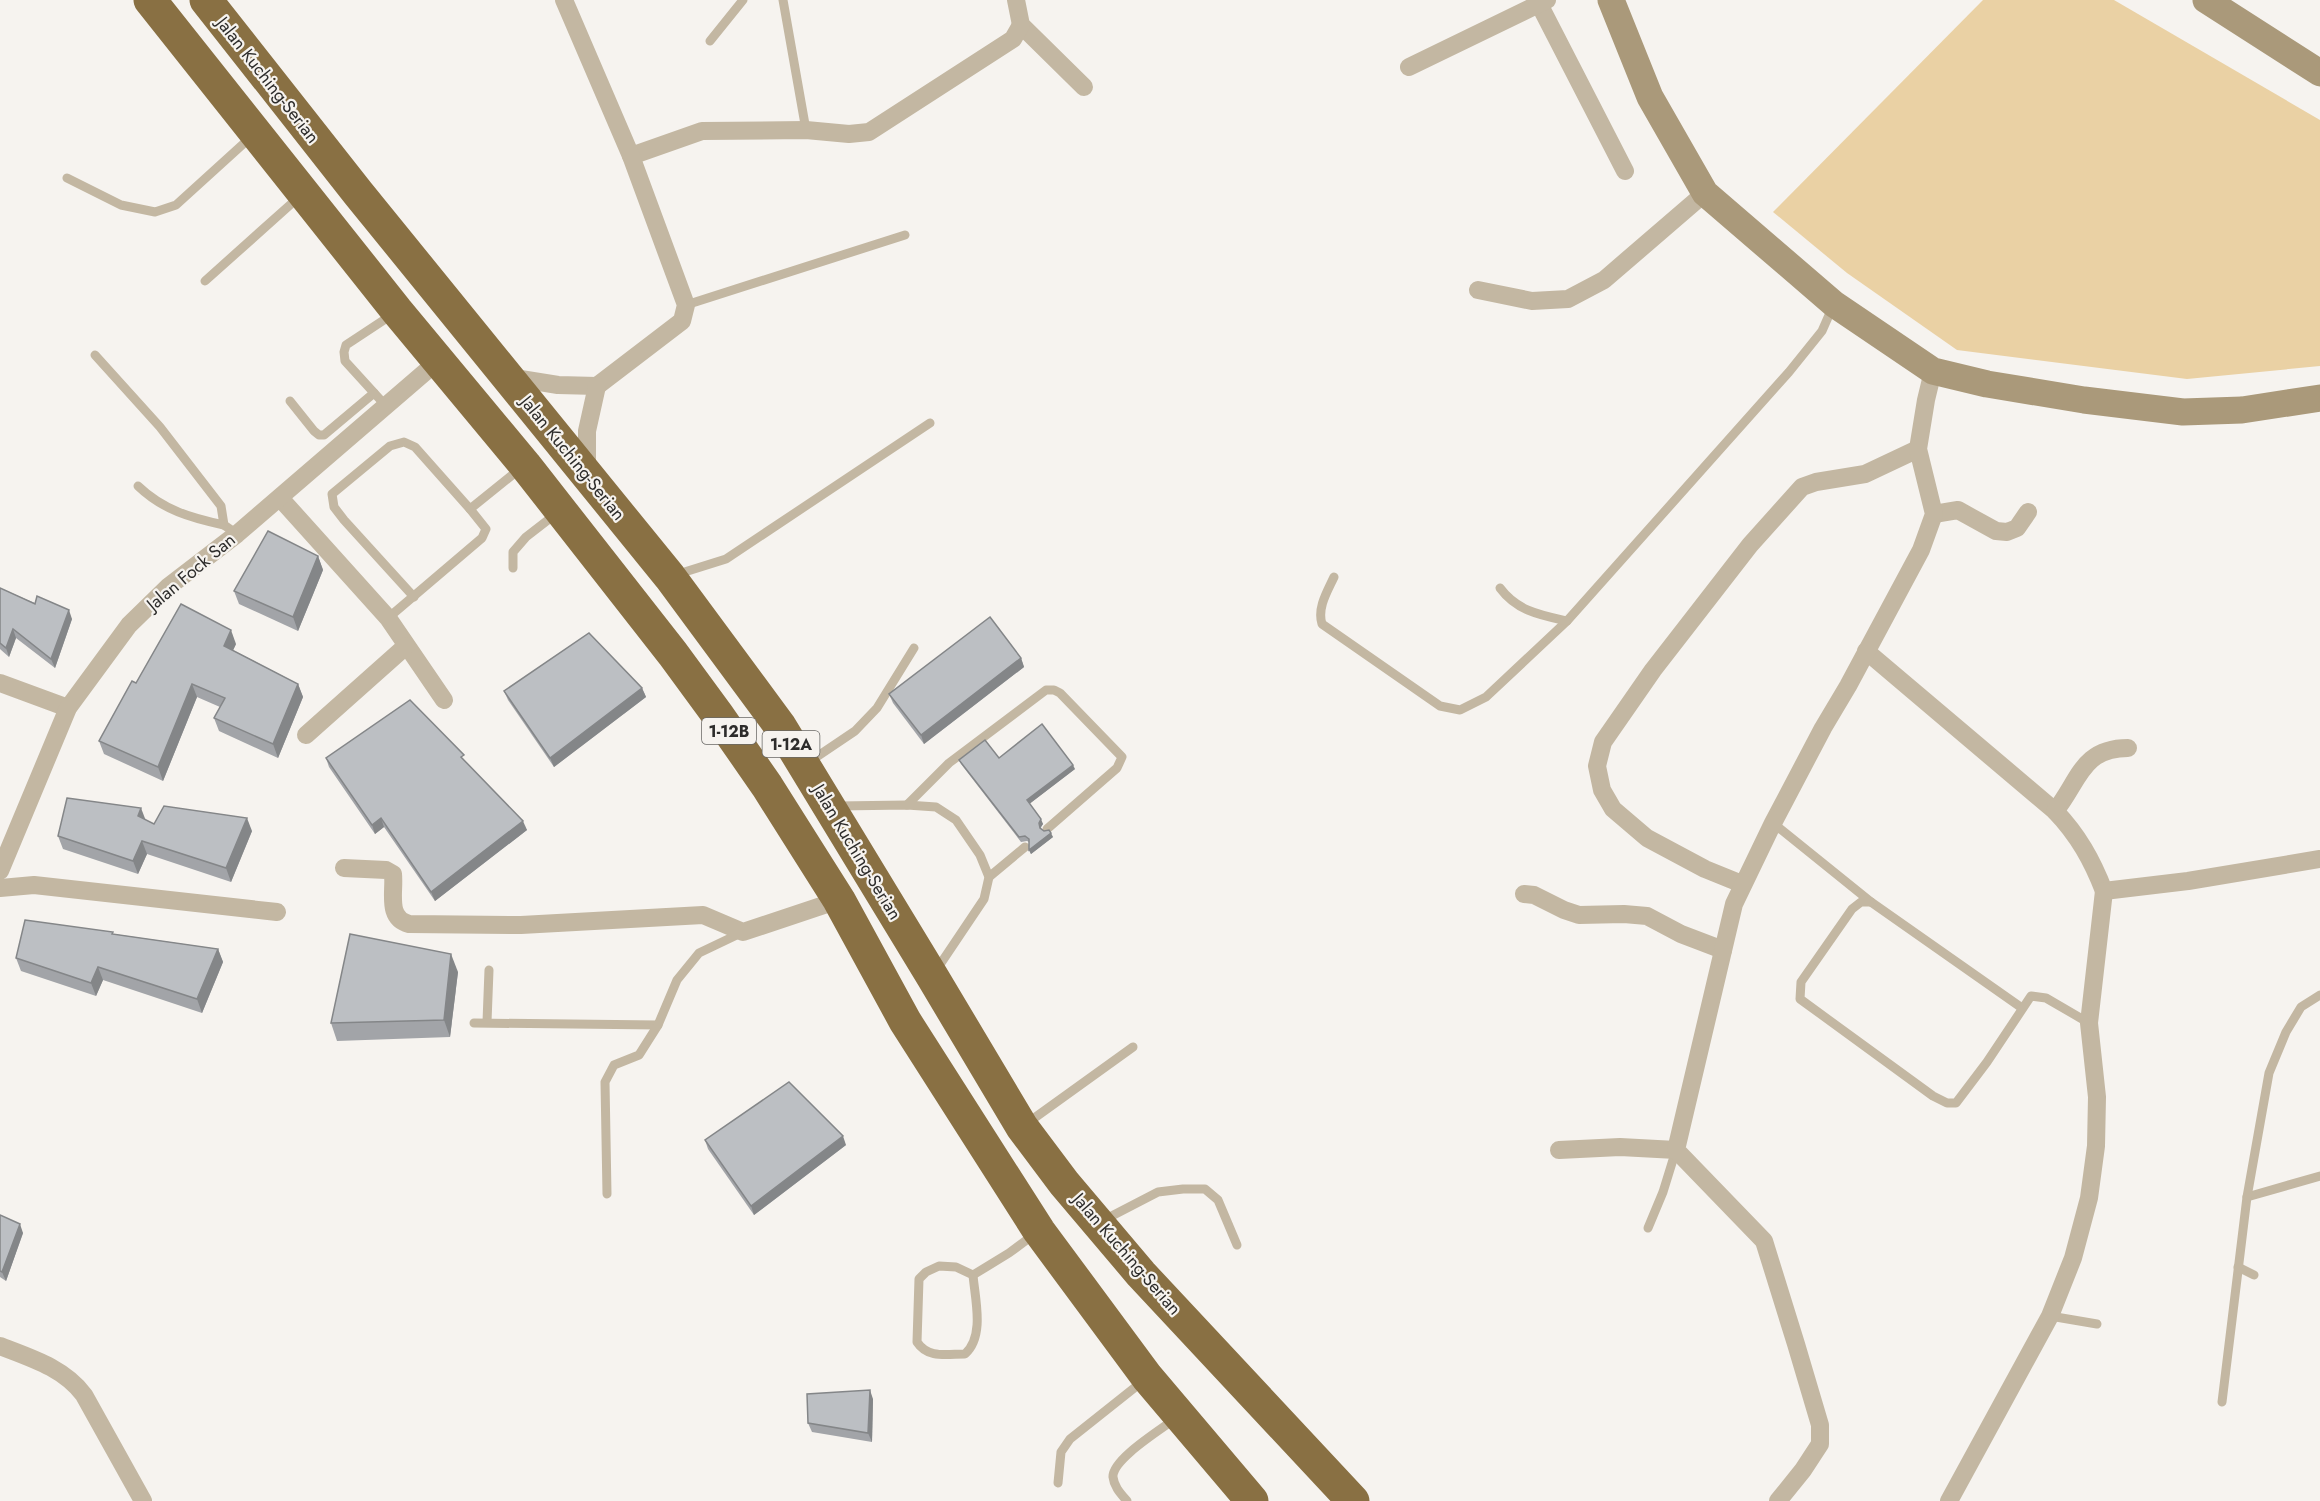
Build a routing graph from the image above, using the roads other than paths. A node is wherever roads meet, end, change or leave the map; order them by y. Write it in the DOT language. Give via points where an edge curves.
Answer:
graph roads {
  1 [pos="150,0"];
  2 [pos="206,0"];
  3 [pos="564,0"];
  4 [pos="742,0"];
  5 [pos="783,0"];
  6 [pos="1016,0"];
  7 [pos="1611,0"];
  8 [pos="1541,1"];
  9 [pos="2213,2"];
  10 [pos="1021,26"];
  11 [pos="710,41"];
  12 [pos="1409,67"];
  13 [pos="2320,73"];
  14 [pos="1084,87"];
  15 [pos="806,130"];
  16 [pos="256,132"];
  17 [pos="631,156"];
  18 [pos="1625,171"];
  19 [pos="67,178"];
  20 [pos="304,193"];
  21 [pos="1705,193"];
  22 [pos="905,236"];
  23 [pos="205,280"];
  24 [pos="1478,290"];
  25 [pos="686,304"];
  26 [pos="1834,304"];
  27 [pos="397,311"];
  28 [pos="95,355"];
  29 [pos="438,361"];
  30 [pos="1933,371"];
  31 [pos="507,377"];
  32 [pos="597,386"];
  33 [pos="2320,398"];
  34 [pos="380,400"];
  35 [pos="290,401"];
  36 [pos="930,423"];
  37 [pos="1918,449"];
  38 [pos="525,465"];
  39 [pos="586,475"];
  40 [pos="138,486"];
  41 [pos="280,498"];
  42 [pos="470,509"];
  43 [pos="561,510"];
  44 [pos="2028,512"];
  45 [pos="1935,514"];
  46 [pos="231,530"];
  47 [pos="513,568"];
  48 [pos="670,577"];
  49 [pos="1334,577"];
  50 [pos="1500,588"];
  51 [pos="414,597"];
  52 [pos="388,618"];
  53 [pos="1567,621"];
  54 [pos="406,646"];
  55 [pos="914,648"];
  56 [pos="1866,651"];
  57 [pos="0,683"];
  58 [pos="444,700"];
  59 [pos="68,708"];
  60 [pos="306,735"];
  61 [pos="2128,748"];
  62 [pos="804,765"];
  63 [pos="908,805"];
  64 [pos="830,807"];
  65 [pos="2055,811"];
  66 [pos="1773,823"];
  67 [pos="1047,829"];
  68 [pos="1025,847"];
  69 [pos="2320,858"];
  70 [pos="344,868"];
  71 [pos="0,871"];
  72 [pos="988,877"];
  73 [pos="1743,884"];
  74 [pos="0,888"];
  75 [pos="2104,891"];
  76 [pos="1524,894"];
  77 [pos="839,900"];
  78 [pos="1871,902"];
  79 [pos="277,912"];
  80 [pos="743,932"];
  81 [pos="1723,950"];
  82 [pos="489,970"];
  83 [pos="932,976"];
  84 [pos="2320,994"];
  85 [pos="2022,1008"];
  86 [pos="487,1022"];
  87 [pos="474,1023"];
  88 [pos="2089,1023"];
  89 [pos="658,1025"];
  90 [pos="1132,1047"];
  91 [pos="1022,1127"];
  92 [pos="1558,1150"];
  93 [pos="1676,1150"];
  94 [pos="2320,1176"];
  95 [pos="607,1194"];
  96 [pos="2247,1197"];
  97 [pos="1097,1223"];
  98 [pos="1648,1228"];
  99 [pos="1039,1231"];
  100 [pos="1237,1245"];
  101 [pos="2238,1267"];
  102 [pos="973,1275"];
  103 [pos="2254,1275"];
  104 [pos="2050,1316"];
  105 [pos="2097,1324"];
  106 [pos="0,1346"];
  107 [pos="1147,1377"];
  108 [pos="2222,1402"];
  109 [pos="1178,1416"];
  110 [pos="1058,1483"];
  111 [pos="142,1501"];
  112 [pos="1127,1501"];
  113 [pos="1252,1501"];
  114 [pos="1353,1501"];
  115 [pos="1778,1501"];
  116 [pos="1948,1501"];
  1 -- 16 [label="highway, 1-12B"];
  2 -- 31 [label="highway, Jalan Kuching-Serian / 1-12A"];
  3 -- 17 [label="street"];
  4 -- 11 [label="lane"];
  5 -- 15 [label="lane"];
  6 -- 10 [label="street"];
  7 -- 21 [label="street" via="1650,97"];
  8 -- 12 [label="street"];
  8 -- 18 [label="street"];
  9 -- 13 [label="street"];
  10 -- 14 [label="street"];
  10 -- 15 [label="street" via="1013,39 868,132"];
  15 -- 17 [label="street" via="702,131"];
  16 -- 19 [label="lane" via="176,205 155,212 121,205"];
  16 -- 20 [label="highway, 1-12B"];
  17 -- 25 [label="street"];
  20 -- 23 [label="lane"];
  20 -- 27 [label="highway, 1-12B"];
  21 -- 24 [label="street" via="1604,280 1568,300 1532,301"];
  21 -- 26 [label="street"];
  22 -- 25 [label="lane"];
  25 -- 32 [label="street" via="682,321"];
  26 -- 30 [label="street"];
  26 -- 53 [label="lane" via="1822,331 1789,372"];
  27 -- 29 [label="highway, 1-12B"];
  27 -- 34 [label="lane" via="346,345 344,352 345,361"];
  28 -- 46 [label="lane" via="160,427 221,506"];
  29 -- 34 [label="street, Jalan Fock San"];
  29 -- 38 [label="highway, 1-12B"];
  30 -- 33 [label="street" via="2084,400 2183,412 2242,410"];
  30 -- 37 [label="street"];
  31 -- 32 [label="street"];
  31 -- 39 [label="highway, Jalan Kuching-Serian / 1-12A"];
  32 -- 39 [label="street" via="587,431"];
  34 -- 35 [label="lane" via="324,435 314,431"];
  34 -- 41 [label="street, Jalan Fock San"];
  36 -- 48 [label="lane" via="726,559"];
  37 -- 45 [label="street"];
  37 -- 73 [label="street" via="1865,474 1802,487 1750,545 1603,742 1597,766 1602,789 1613,809 1647,838"];
  38 -- 42 [label="lane"];
  38 -- 43 [label="highway, 1-12B"];
  39 -- 48 [label="highway, Jalan Kuching-Serian / 1-12A"];
  40 -- 46 [label="lane" via="152,499 184,516"];
  41 -- 46 [label="street, Jalan Fock San"];
  41 -- 52 [label="street"];
  42 -- 51 [label="lane" via="486,529 482,538"];
  42 -- 51 [label="lane" via="415,447 404,442 390,447 332,494 334,507 344,520"];
  43 -- 47 [label="lane" via="513,552"];
  43 -- 77 [label="highway, 1-12B" via="717,714"];
  44 -- 45 [label="street" via="2017,528 2007,532 1996,531 1958,510"];
  45 -- 56 [label="street" via="1921,550"];
  46 -- 59 [label="street, Jalan Fock San" via="129,625"];
  48 -- 62 [label="highway, Jalan Kuching-Serian / 1-12A" via="780,726"];
  49 -- 53 [label="lane" via="1321,607 1322,624 1440,706 1460,710 1486,698"];
  50 -- 53 [label="lane" via="1516,606"];
  51 -- 52 [label="lane"];
  52 -- 54 [label="street"];
  54 -- 58 [label="street"];
  54 -- 60 [label="street"];
  55 -- 62 [label="lane" via="877,708 855,731"];
  56 -- 65 [label="street"];
  56 -- 66 [label="street"];
  57 -- 59 [label="street"];
  59 -- 71 [label="street, Jalan Fock San"];
  61 -- 65 [label="street" via="2107,749 2091,761 2072,782"];
  62 -- 64 [label="highway, Jalan Kuching-Serian / 1-12A"];
  63 -- 64 [label="lane"];
  63 -- 67 [label="lane" via="949,763 1046,690 1054,690 1122,756 1117,768"];
  63 -- 72 [label="lane" via="936,807 956,820 980,855"];
  64 -- 83 [label="highway, Jalan Kuching-Serian / 1-12A"];
  65 -- 75 [label="street" via="2086,849"];
  66 -- 73 [label="street"];
  66 -- 78 [label="lane"];
  68 -- 72 [label="lane"];
  69 -- 75 [label="street"];
  70 -- 80 [label="street" via="386,870 393,874 395,915 409,924 521,925 703,915"];
  72 -- 83 [label="lane" via="984,899"];
  73 -- 81 [label="street"];
  74 -- 79 [label="street" via="34,885"];
  75 -- 88 [label="street"];
  76 -- 81 [label="street" via="1579,915 1647,916"];
  77 -- 80 [label="street"];
  77 -- 99 [label="highway, 1-12B" via="904,1021"];
  78 -- 85 [label="lane"];
  78 -- 85 [label="lane" via="1861,902 1852,909 1801,982 1800,999 1933,1096 1956,1103"];
  80 -- 89 [label="lane" via="699,953 677,980"];
  81 -- 93 [label="street"];
  82 -- 86 [label="lane"];
  83 -- 91 [label="highway, Jalan Kuching-Serian / 1-12A"];
  84 -- 96 [label="lane" via="2301,1007 2269,1073"];
  85 -- 88 [label="lane" via="2031,996 2046,998"];
  86 -- 87 [label="lane"];
  86 -- 89 [label="lane"];
  88 -- 104 [label="street" via="2097,1097 2095,1156 2073,1258"];
  89 -- 95 [label="lane" via="639,1054 614,1065 605,1082"];
  90 -- 91 [label="lane"];
  91 -- 97 [label="highway, Jalan Kuching-Serian / 1-12A"];
  92 -- 93 [label="street"];
  93 -- 98 [label="lane"];
  93 -- 115 [label="street" via="1764,1241 1820,1425 1820,1444"];
  94 -- 96 [label="lane"];
  96 -- 101 [label="lane"];
  97 -- 100 [label="lane" via="1158,1192 1205,1189 1218,1200"];
  97 -- 114 [label="highway, Jalan Kuching-Serian / 1-12A"];
  99 -- 102 [label="lane"];
  99 -- 107 [label="highway, 1-12B"];
  101 -- 103 [label="lane"];
  101 -- 108 [label="lane"];
  102 -- 102 [label="lane" via="976,1317 971,1348 965,1354 933,1354 921,1348 916,1332 919,1279 939,1266 956,1267"];
  104 -- 105 [label="lane"];
  104 -- 116 [label="street"];
  106 -- 111 [label="street" via="42,1362 74,1382"];
  107 -- 109 [label="highway, 1-12B"];
  107 -- 110 [label="lane" via="1070,1439 1061,1452"];
  109 -- 112 [label="lane" via="1118,1462 1113,1476"];
  109 -- 113 [label="highway, 1-12B"];
}
